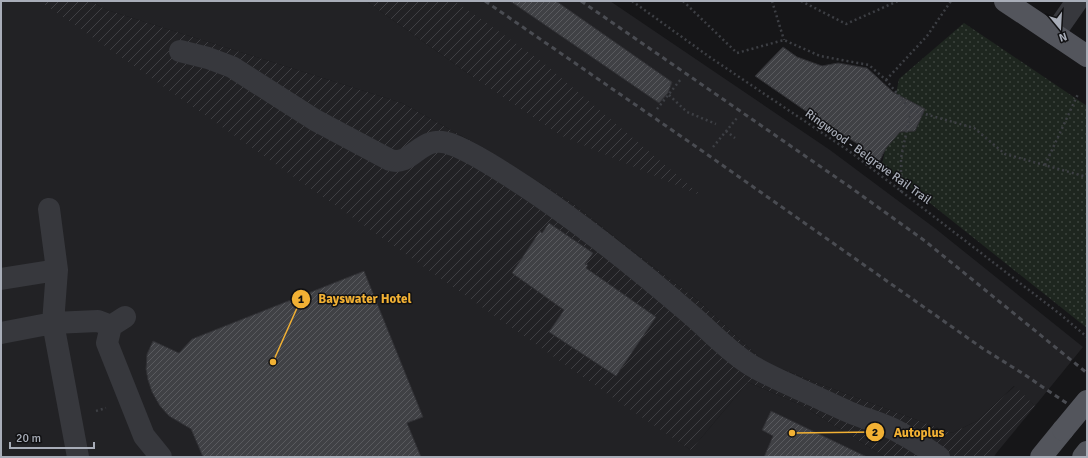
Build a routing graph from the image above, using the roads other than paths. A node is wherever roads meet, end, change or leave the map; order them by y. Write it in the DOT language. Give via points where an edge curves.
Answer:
graph roads {
  1 [pos="1077,1"];
  2 [pos="1011,3"];
  3 [pos="1054,34"];
  4 [pos="180,51"];
  5 [pos="1087,56"];
  6 [pos="50,210"];
  7 [pos="56,270"];
  8 [pos="1,279"];
  9 [pos="53,323"];
  10 [pos="1,333"];
  11 [pos="1087,401"];
  12 [pos="1087,452"];
  13 [pos="78,457"];
  14 [pos="161,457"];
  15 [pos="939,457"];
  16 [pos="1041,457"];
  17 [pos="1083,457"];
  1 -- 3 [label="lane"];
  2 -- 3 [label="main road"];
  3 -- 5 [label="main road"];
  4 -- 15 [label="lane" via="232,67 315,120 390,160 402,161 433,142 452,144 470,153 540,196 600,239 748,363 769,375 897,431"];
  6 -- 7 [label="lane"];
  7 -- 8 [label="lane"];
  7 -- 9 [label="lane"];
  9 -- 10 [label="lane"];
  9 -- 13 [label="lane"];
  9 -- 14 [label="lane" via="118,321 107,343 144,436"];
  11 -- 16 [label="main road, bridge"];
  12 -- 17 [label="main road"];
}
